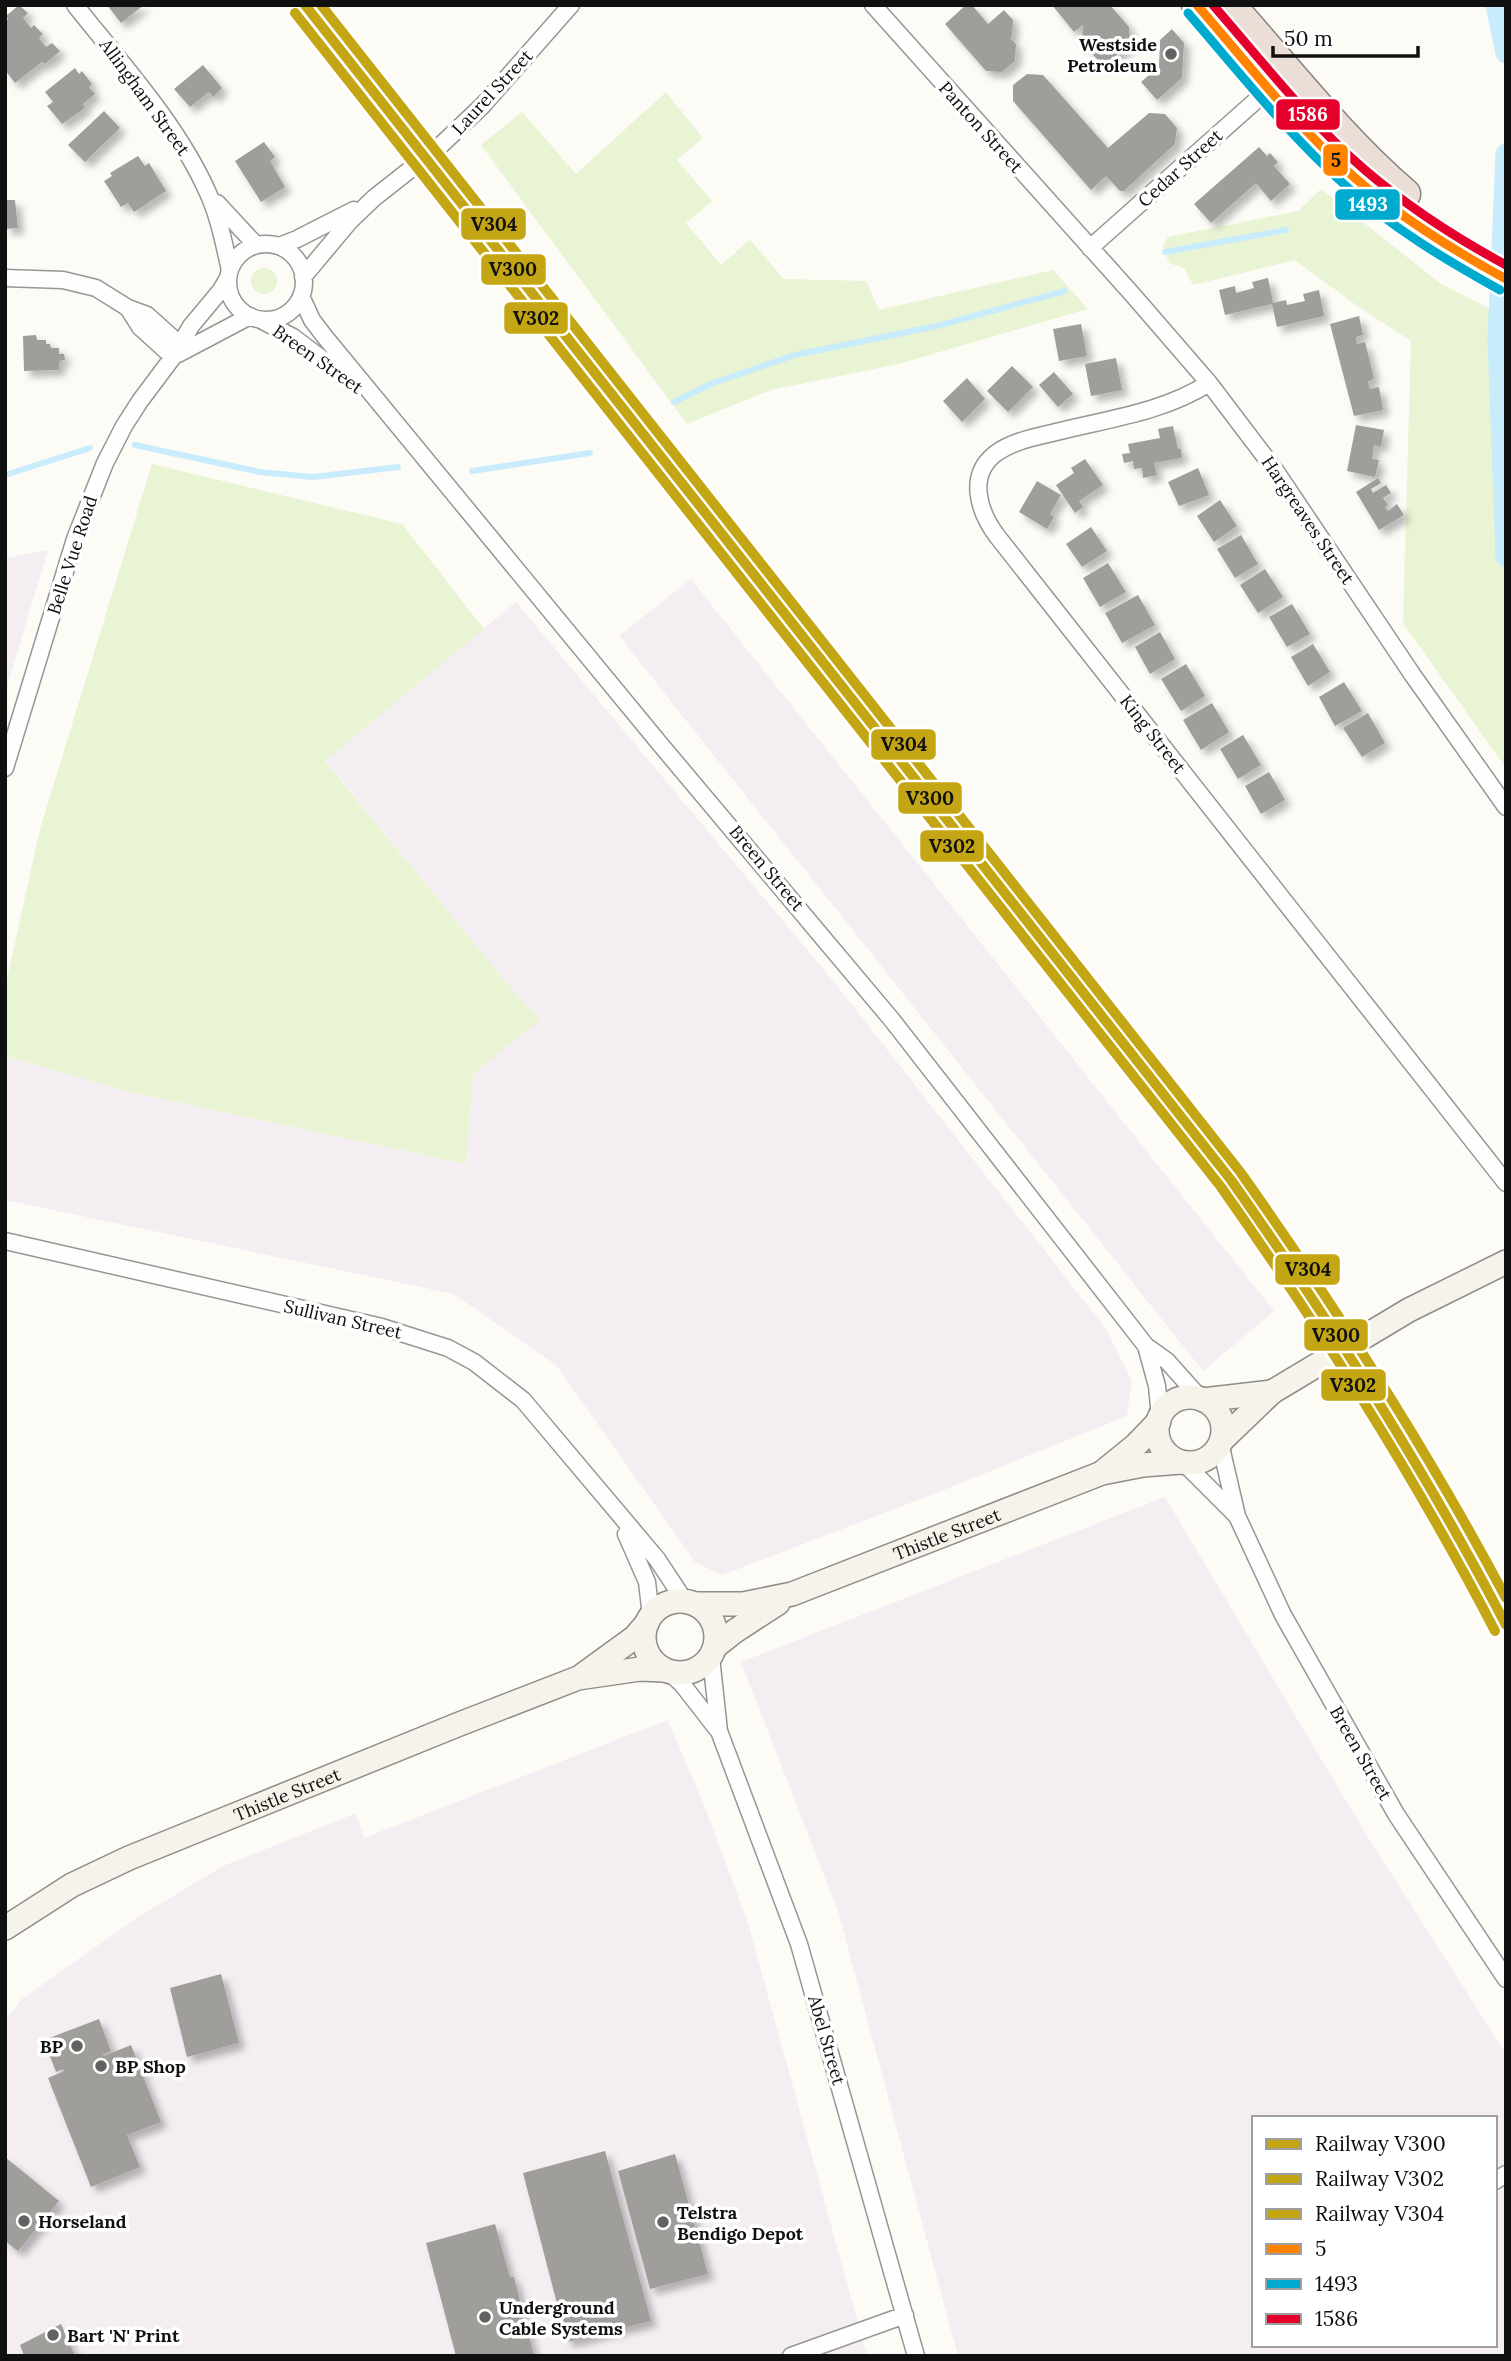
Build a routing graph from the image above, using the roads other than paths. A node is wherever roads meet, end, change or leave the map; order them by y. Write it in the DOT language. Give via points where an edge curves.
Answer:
graph roads {
  1 [pos="75,5"];
  2 [pos="571,5"];
  3 [pos="873,5"];
  4 [pos="1196,5"];
  5 [pos="1230,5"];
  6 [pos="1280,80"];
  7 [pos="209,193"];
  8 [pos="374,198"];
  9 [pos="256,245"];
  10 [pos="279,246"];
  11 [pos="1090,248"];
  12 [pos="1471,250"];
  13 [pos="1506,258"];
  14 [pos="229,274"];
  15 [pos="303,277"];
  16 [pos="5,278"];
  17 [pos="1506,279"];
  18 [pos="301,296"];
  19 [pos="255,318"];
  20 [pos="180,350"];
  21 [pos="1209,383"];
  22 [pos="376,400"];
  23 [pos="5,768"];
  24 [pos="1506,807"];
  25 [pos="1506,1184"];
  26 [pos="5,1241"];
  27 [pos="1506,1262"];
  28 [pos="1146,1346"];
  29 [pos="1272,1392"];
  30 [pos="1202,1400"];
  31 [pos="1159,1419"];
  32 [pos="1221,1441"];
  33 [pos="1182,1462"];
  34 [pos="1102,1473"];
  35 [pos="616,1513"];
  36 [pos="1237,1516"];
  37 [pos="792,1594"];
  38 [pos="690,1602"];
  39 [pos="649,1619"];
  40 [pos="713,1652"];
  41 [pos="666,1671"];
  42 [pos="578,1678"];
  43 [pos="719,1731"];
  44 [pos="5,1928"];
  45 [pos="1506,1979"];
  46 [pos="905,2315"];
  47 [pos="791,2356"];
  48 [pos="916,2356"];
  1 -- 7 [label="street, Allingham Street" via="161,115"];
  2 -- 8 [label="street, Laurel Street" via="483,105"];
  3 -- 11 [label="street, Panton Street"];
  4 -- 6 [label="highway"];
  5 -- 6 [label="highway"];
  6 -- 11 [label="street, Cedar Street"];
  6 -- 12 [label="highway"];
  7 -- 9 [label="street, Allingham Street"];
  7 -- 14 [label="street, Allingham Street"];
  8 -- 10 [label="street, Laurel Street"];
  8 -- 15 [label="street, Laurel Street"];
  9 -- 10 [label="street"];
  9 -- 14 [label="street" via="235,259"];
  10 -- 15 [label="street" via="295,258"];
  11 -- 21 [label="street, Hargreaves Street"];
  12 -- 13 [label="highway"];
  12 -- 17 [label="highway"];
  14 -- 19 [label="street" via="233,301"];
  14 -- 20 [label="street, Belle Vue Road" via="191,326"];
  15 -- 18 [label="street"];
  16 -- 20 [label="street" via="63,280 96,288 147,314"];
  18 -- 19 [label="street" via="284,315"];
  18 -- 22 [label="street, Breen Street" via="312,320"];
  19 -- 20 [label="street, Belle Vue Road"];
  19 -- 22 [label="street, Breen Street" via="302,343"];
  20 -- 23 [label="street, Belle Vue Road" via="124,426 95,485"];
  21 -- 24 [label="street, Hargreaves Street" via="1275,470"];
  21 -- 25 [label="street, King Street" via="1167,404 1005,447 986,463 981,474 982,513"];
  22 -- 28 [label="street, Breen Street" via="892,1020"];
  26 -- 35 [label="street, Sullivan Street" via="382,1327 448,1348 523,1400"];
  27 -- 29 [label="street" via="1377,1328"];
  28 -- 30 [label="street, Breen Street" via="1167,1361"];
  28 -- 31 [label="street, Breen Street" via="1157,1386"];
  29 -- 30 [label="street"];
  29 -- 32 [label="street"];
  30 -- 31 [label="street" via="1181,1399"];
  30 -- 32 [label="street" via="1218,1412"];
  31 -- 33 [label="street" via="1157,1431 1164,1451"];
  31 -- 34 [label="street, Thistle Street"];
  32 -- 33 [label="street" via="1206,1460"];
  32 -- 36 [label="street, Breen Street"];
  33 -- 34 [label="street, Thistle Street"];
  33 -- 36 [label="street, Breen Street"];
  34 -- 37 [label="street, Thistle Street"];
  35 -- 38 [label="street, Sullivan Street"];
  35 -- 39 [label="street, Sullivan Street" via="647,1582"];
  36 -- 45 [label="street, Breen Street" via="1283,1615 1396,1814"];
  37 -- 38 [label="street, Thistle Street" via="743,1604"];
  37 -- 40 [label="street, Thistle Street" via="746,1622"];
  38 -- 39 [label="street" via="671,1601"];
  38 -- 40 [label="street" via="714,1622"];
  39 -- 41 [label="street" via="648,1655"];
  39 -- 42 [label="street, Thistle Street" via="635,1637"];
  40 -- 41 [label="street" via="692,1672"];
  40 -- 43 [label="street, Abel Street"];
  41 -- 42 [label="street, Thistle Street" via="640,1669"];
  41 -- 43 [label="street, Abel Street"];
  42 -- 44 [label="street, Thistle Street" via="129,1858 72,1885"];
  43 -- 46 [label="street, Abel Street" via="799,1944"];
  46 -- 47 [label="street"];
  46 -- 48 [label="street, Abel Street"];
}
